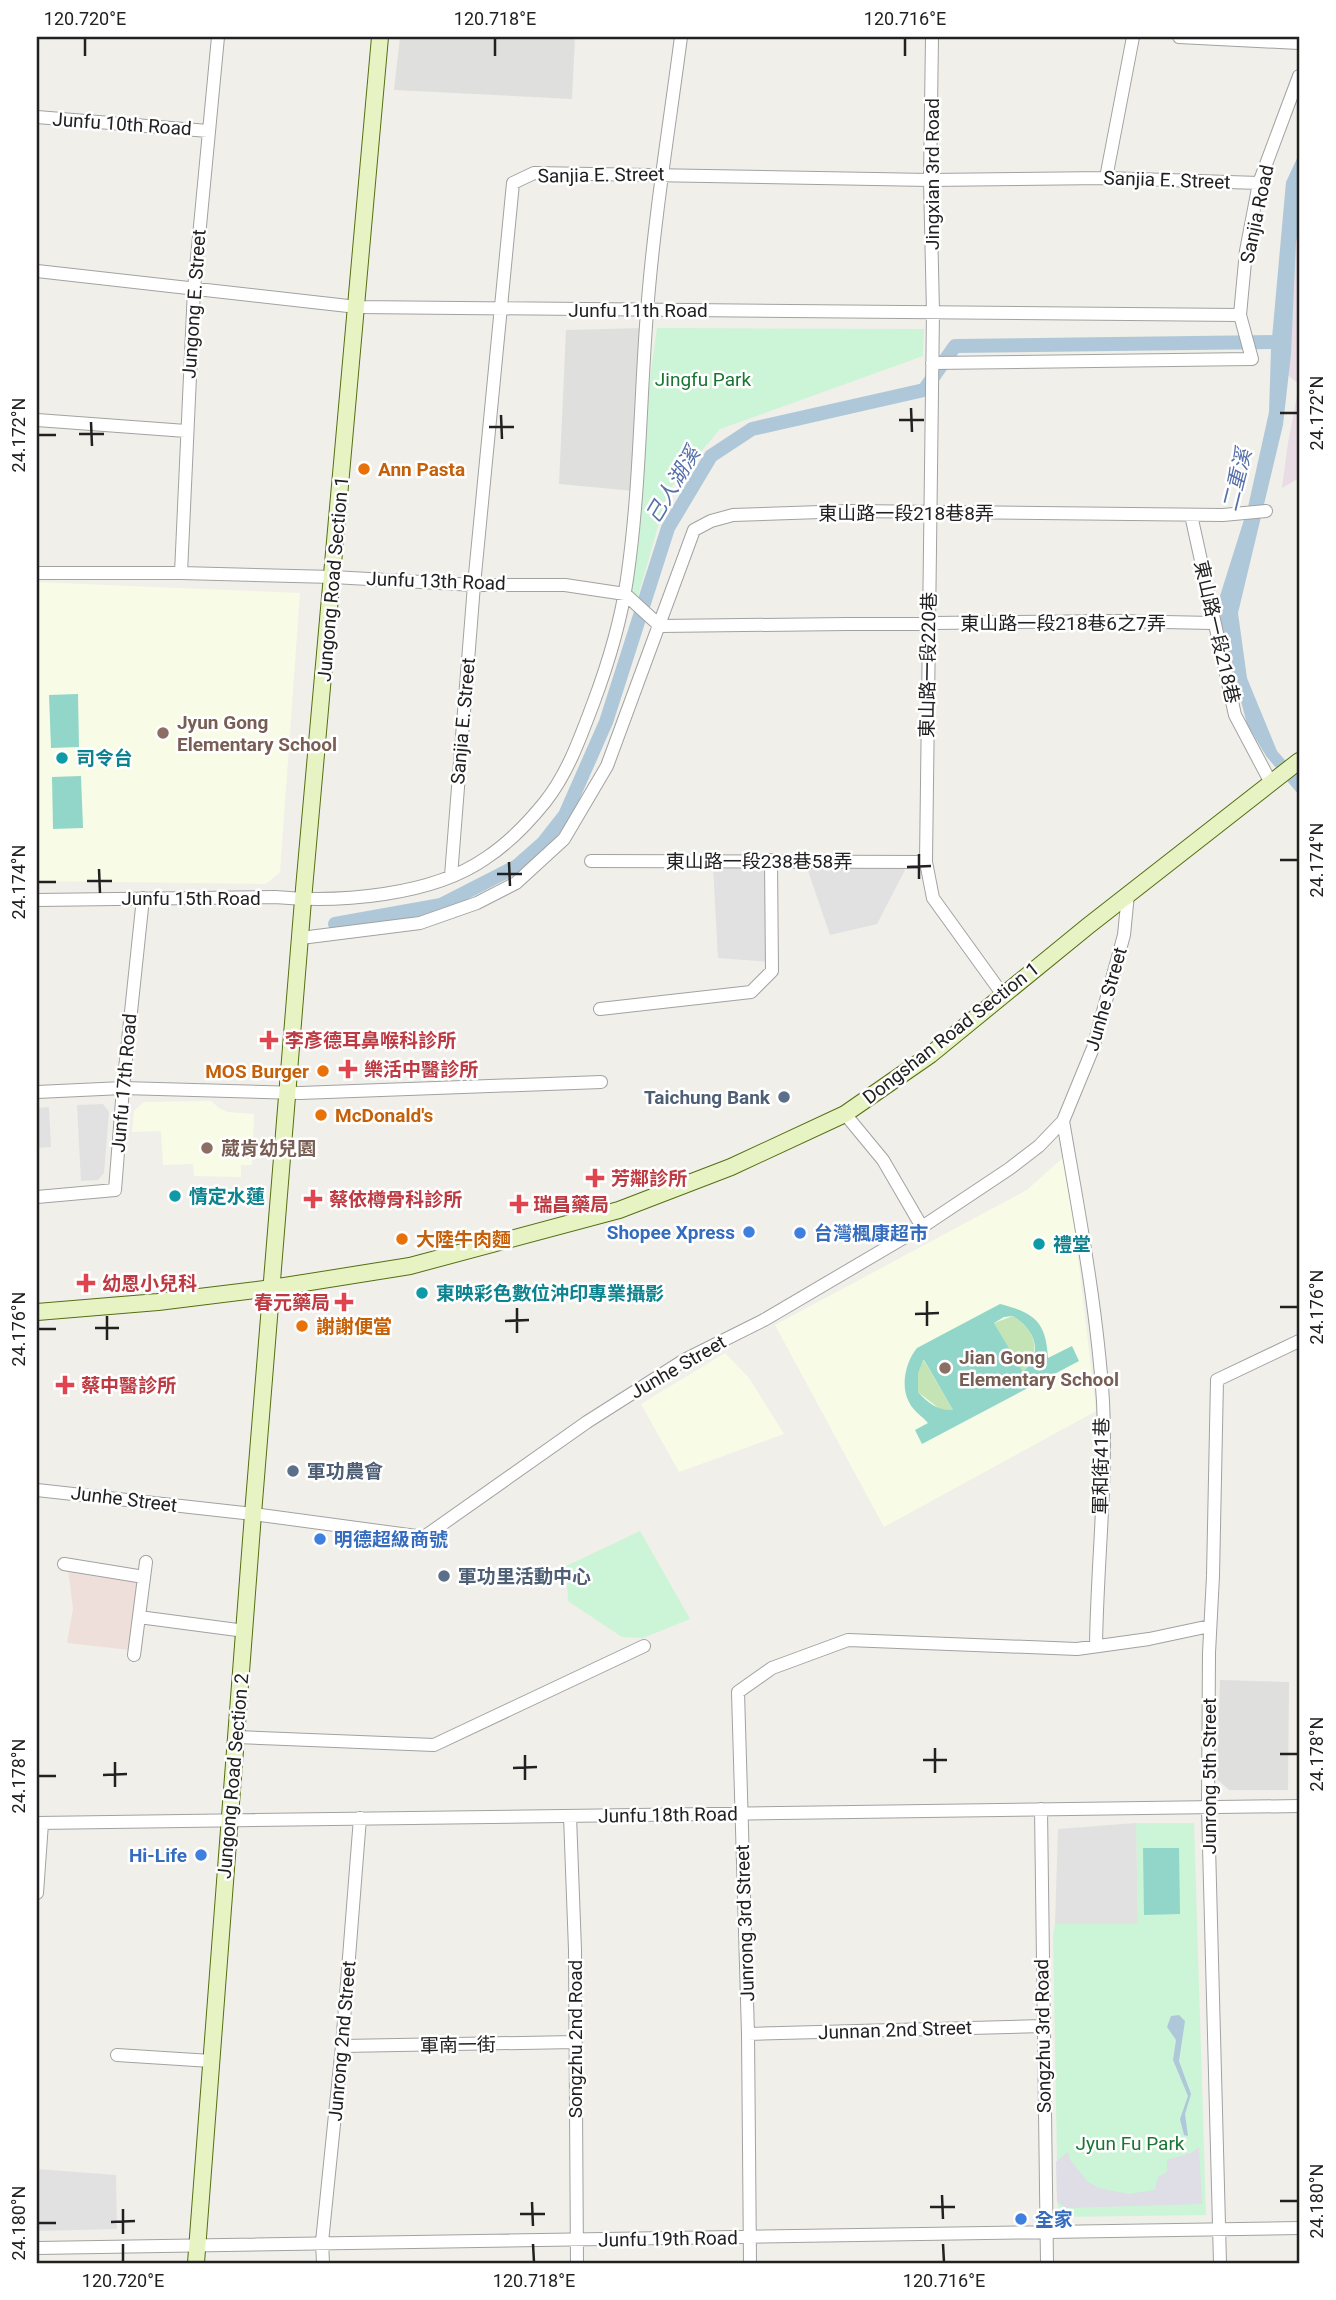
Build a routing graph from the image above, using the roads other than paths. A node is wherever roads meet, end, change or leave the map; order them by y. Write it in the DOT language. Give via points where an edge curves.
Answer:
graph roads {
  1 [pos="218,37"];
  2 [pos="380,37"];
  3 [pos="681,37"];
  4 [pos="932,37"];
  5 [pos="1133,37"];
  6 [pos="1179,37"];
  7 [pos="1299,43"];
  8 [pos="1299,76"];
  9 [pos="37,117"];
  10 [pos="208,131"];
  11 [pos="663,174"];
  12 [pos="1106,178"];
  13 [pos="930,180"];
  14 [pos="1259,183"];
  15 [pos="37,271"];
  16 [pos="194,289"];
  17 [pos="357,307"];
  18 [pos="502,310"];
  19 [pos="647,310"];
  20 [pos="933,312"];
  21 [pos="1240,315"];
  22 [pos="932,363"];
  23 [pos="37,420"];
  24 [pos="186,431"];
  25 [pos="1266,511"];
  26 [pos="929,513"];
  27 [pos="1191,515"];
  28 [pos="37,573"];
  29 [pos="181,573"];
  30 [pos="333,577"];
  31 [pos="474,584"];
  32 [pos="625,594"];
  33 [pos="931,623"];
  34 [pos="1213,623"];
  35 [pos="659,625"];
  36 [pos="1297,763"];
  37 [pos="1270,783"];
  38 [pos="592,860"];
  39 [pos="771,860"];
  40 [pos="926,862"];
  41 [pos="451,876"];
  42 [pos="1128,894"];
  43 [pos="142,898"];
  44 [pos="37,900"];
  45 [pos="303,900"];
  46 [pos="301,939"];
  47 [pos="1003,995"];
  48 [pos="600,1009"];
  49 [pos="601,1082"];
  50 [pos="123,1088"];
  51 [pos="37,1092"];
  52 [pos="289,1092"];
  53 [pos="845,1114"];
  54 [pos="1063,1121"];
  55 [pos="37,1197"];
  56 [pos="922,1227"];
  57 [pos="272,1289"];
  58 [pos="37,1312"];
  59 [pos="1299,1341"];
  60 [pos="37,1490"];
  61 [pos="253,1514"];
  62 [pos="146,1562"];
  63 [pos="64,1564"];
  64 [pos="144,1577"];
  65 [pos="139,1617"];
  66 [pos="1210,1626"];
  67 [pos="245,1631"];
  68 [pos="643,1646"];
  69 [pos="1096,1646"];
  70 [pos="134,1655"];
  71 [pos="236,1737"];
  72 [pos="1299,1806"];
  73 [pos="1208,1808"];
  74 [pos="1041,1809"];
  75 [pos="741,1814"];
  76 [pos="570,1816"];
  77 [pos="360,1818"];
  78 [pos="229,1820"];
  79 [pos="40,1823"];
  80 [pos="37,1893"];
  81 [pos="1042,2026"];
  82 [pos="748,2034"];
  83 [pos="575,2042"];
  84 [pos="342,2046"];
  85 [pos="117,2055"];
  86 [pos="211,2061"];
  87 [pos="1299,2228"];
  88 [pos="1220,2229"];
  89 [pos="1046,2231"];
  90 [pos="750,2238"];
  91 [pos="577,2240"];
  92 [pos="322,2242"];
  93 [pos="197,2245"];
  94 [pos="37,2248"];
  95 [pos="196,2263"];
  96 [pos="323,2263"];
  97 [pos="577,2263"];
  98 [pos="750,2263"];
  99 [pos="1047,2263"];
  100 [pos="1220,2263"];
  1 -- 10 [label="street, Jungong E. Street"];
  2 -- 17 [label="main road, Jungong Road Section 1"];
  3 -- 11 [label="street, Junfu 15th Road"];
  4 -- 13 [label="street, Jingxian 3rd Road"];
  5 -- 12 [label="street"];
  6 -- 7 [label="street"];
  8 -- 14 [label="street, Sanjia Road"];
  9 -- 10 [label="street, Junfu 10th Road"];
  10 -- 16 [label="street, Jungong E. Street"];
  11 -- 13 [label="street, Sanjia E. Street"];
  11 -- 18 [label="street, Sanjia E. Street" via="534,173 513,183"];
  11 -- 19 [label="street, Junfu 15th Road"];
  12 -- 13 [label="street, Sanjia E. Street"];
  12 -- 14 [label="street, Sanjia E. Street"];
  13 -- 20 [label="street, Jingxian 3rd Road"];
  14 -- 21 [label="street, Sanjia Road"];
  15 -- 16 [label="street, Junfu 11th Road"];
  16 -- 17 [label="street, Junfu 11th Road"];
  16 -- 24 [label="street, Jungong E. Street"];
  17 -- 18 [label="street, Junfu 11th Road"];
  17 -- 30 [label="main road, Jungong Road Section 1"];
  18 -- 19 [label="street, Junfu 11th Road"];
  18 -- 31 [label="street, Sanjia E. Street"];
  19 -- 20 [label="street, Junfu 11th Road"];
  19 -- 32 [label="street, Junfu 15th Road" via="635,514"];
  20 -- 21 [label="street, Junfu 11th Road"];
  20 -- 22 [label="street, 東山路一段220巷"];
  21 -- 22 [label="street" via="1252,359"];
  22 -- 26 [label="street, 東山路一段220巷"];
  23 -- 24 [label="street"];
  24 -- 29 [label="street, Jungong E. Street"];
  25 -- 27 [label="street, 東山路一段218巷8弄"];
  26 -- 27 [label="street, 東山路一段218巷8弄"];
  26 -- 33 [label="street, 東山路一段220巷"];
  26 -- 35 [label="street, 東山路一段218巷8弄" via="733,515 711,521 694,530"];
  27 -- 34 [label="street, 東山路一段218巷"];
  28 -- 29 [label="street, Junfu 13th Road"];
  29 -- 30 [label="street, Junfu 13th Road"];
  30 -- 31 [label="street, Junfu 13th Road"];
  30 -- 45 [label="main road, Jungong Road Section 1"];
  31 -- 32 [label="street, Junfu 13th Road" via="565,585"];
  31 -- 41 [label="street, Sanjia E. Street"];
  32 -- 35 [label="street"];
  32 -- 41 [label="street, Junfu 15th Road" via="599,688 559,782 515,835 485,859"];
  33 -- 34 [label="street, 東山路一段218巷6之7弄"];
  33 -- 35 [label="street, 東山路一段218巷6之7弄"];
  33 -- 40 [label="street, 東山路一段220巷"];
  34 -- 37 [label="street, 東山路一段218巷" via="1235,715"];
  35 -- 46 [label="street, 東山路一段218巷8弄" via="607,766 564,839 516,883 420,923"];
  36 -- 37 [label="main road, Dongshan Road Section 1"];
  37 -- 42 [label="main road, Dongshan Road Section 1"];
  38 -- 39 [label="street, 東山路一段238巷58弄"];
  39 -- 40 [label="street, 東山路一段238巷58弄"];
  39 -- 48 [label="street" via="772,971 751,992"];
  40 -- 47 [label="street, 東山路一段220巷" via="933,898"];
  41 -- 45 [label="street, Junfu 15th Road" via="386,893"];
  42 -- 47 [label="main road, Dongshan Road Section 1"];
  42 -- 54 [label="street, Junhe Street" via="1124,935 1093,1048"];
  43 -- 44 [label="street, Junfu 15th Road"];
  43 -- 45 [label="street, Junfu 15th Road"];
  43 -- 50 [label="street, Junfu 17th Road"];
  45 -- 46 [label="main road, Jungong Road Section 1"];
  46 -- 52 [label="main road, Jungong Road Section 1"];
  47 -- 53 [label="main road, Dongshan Road Section 1" via="930,1055"];
  49 -- 52 [label="street"];
  50 -- 51 [label="street"];
  50 -- 52 [label="street"];
  50 -- 55 [label="street, Junfu 17th Road" via="115,1190"];
  52 -- 57 [label="main road, Jungong Road Section 1"];
  53 -- 56 [label="street" via="883,1160"];
  53 -- 57 [label="main road, Dongshan Road Section 1" via="730,1167 619,1210 410,1266"];
  54 -- 56 [label="street, Junhe Street" via="1009,1170"];
  54 -- 69 [label="street, 軍和街41巷" via="1088,1266 1103,1403"];
  56 -- 61 [label="street, Junhe Street" via="764,1320 686,1359 576,1429 424,1537"];
  57 -- 58 [label="main road, Dongshan Road Section 1"];
  57 -- 61 [label="main road, Jungong Road Section 2"];
  59 -- 66 [label="street, Junrong 5th Street" via="1217,1380"];
  60 -- 61 [label="street, Junhe Street"];
  61 -- 67 [label="main road, Jungong Road Section 2"];
  62 -- 64 [label="street"];
  63 -- 64 [label="street"];
  64 -- 65 [label="street"];
  65 -- 67 [label="street"];
  65 -- 70 [label="street"];
  66 -- 69 [label="street, Junrong 3rd Street"];
  66 -- 73 [label="street, Junrong 5th Street"];
  67 -- 71 [label="main road, Jungong Road Section 2"];
  68 -- 71 [label="street" via="435,1745"];
  69 -- 75 [label="street, Junrong 3rd Street" via="848,1640 772,1668 738,1692"];
  71 -- 78 [label="main road, Jungong Road Section 2"];
  72 -- 73 [label="street, Junfu 18th Road"];
  73 -- 74 [label="street, Junfu 18th Road"];
  73 -- 88 [label="street, Junrong 5th Street"];
  74 -- 75 [label="street, Junfu 18th Road"];
  74 -- 81 [label="street, Songzhu 3rd Road"];
  75 -- 76 [label="street, Junfu 18th Road"];
  75 -- 82 [label="street, Junrong 3rd Street"];
  76 -- 77 [label="street, Junfu 18th Road"];
  76 -- 83 [label="street, Songzhu 2nd Road"];
  77 -- 78 [label="street, Junfu 18th Road"];
  77 -- 84 [label="street, Junrong 2nd Street"];
  78 -- 79 [label="street, Junfu 18th Road"];
  78 -- 86 [label="main road, Jungong Road Section 2"];
  79 -- 80 [label="street"];
  81 -- 82 [label="street, Junnan 2nd Street"];
  81 -- 89 [label="street, Songzhu 3rd Road"];
  82 -- 90 [label="street, Junrong 3rd Street"];
  83 -- 84 [label="street, 軍南一街"];
  83 -- 91 [label="street, Songzhu 2nd Road"];
  84 -- 92 [label="street, Junrong 2nd Street"];
  85 -- 86 [label="street"];
  86 -- 93 [label="main road, Jungong Road Section 2"];
  87 -- 88 [label="street, Junfu 19th Road"];
  88 -- 89 [label="street, Junfu 19th Road"];
  88 -- 100 [label="street, Junrong 5th Street"];
  89 -- 90 [label="street, Junfu 19th Road"];
  89 -- 99 [label="street, Songzhu 3rd Road"];
  90 -- 91 [label="street, Junfu 19th Road"];
  90 -- 98 [label="street, Junrong 3rd Street"];
  91 -- 92 [label="street, Junfu 19th Road"];
  91 -- 97 [label="street, Songzhu 2nd Road"];
  92 -- 93 [label="street, Junfu 19th Road"];
  92 -- 96 [label="street, Junrong 2nd Street"];
  93 -- 94 [label="street, Junfu 19th Road"];
  93 -- 95 [label="main road, Jungong Road Section 2"];
}
